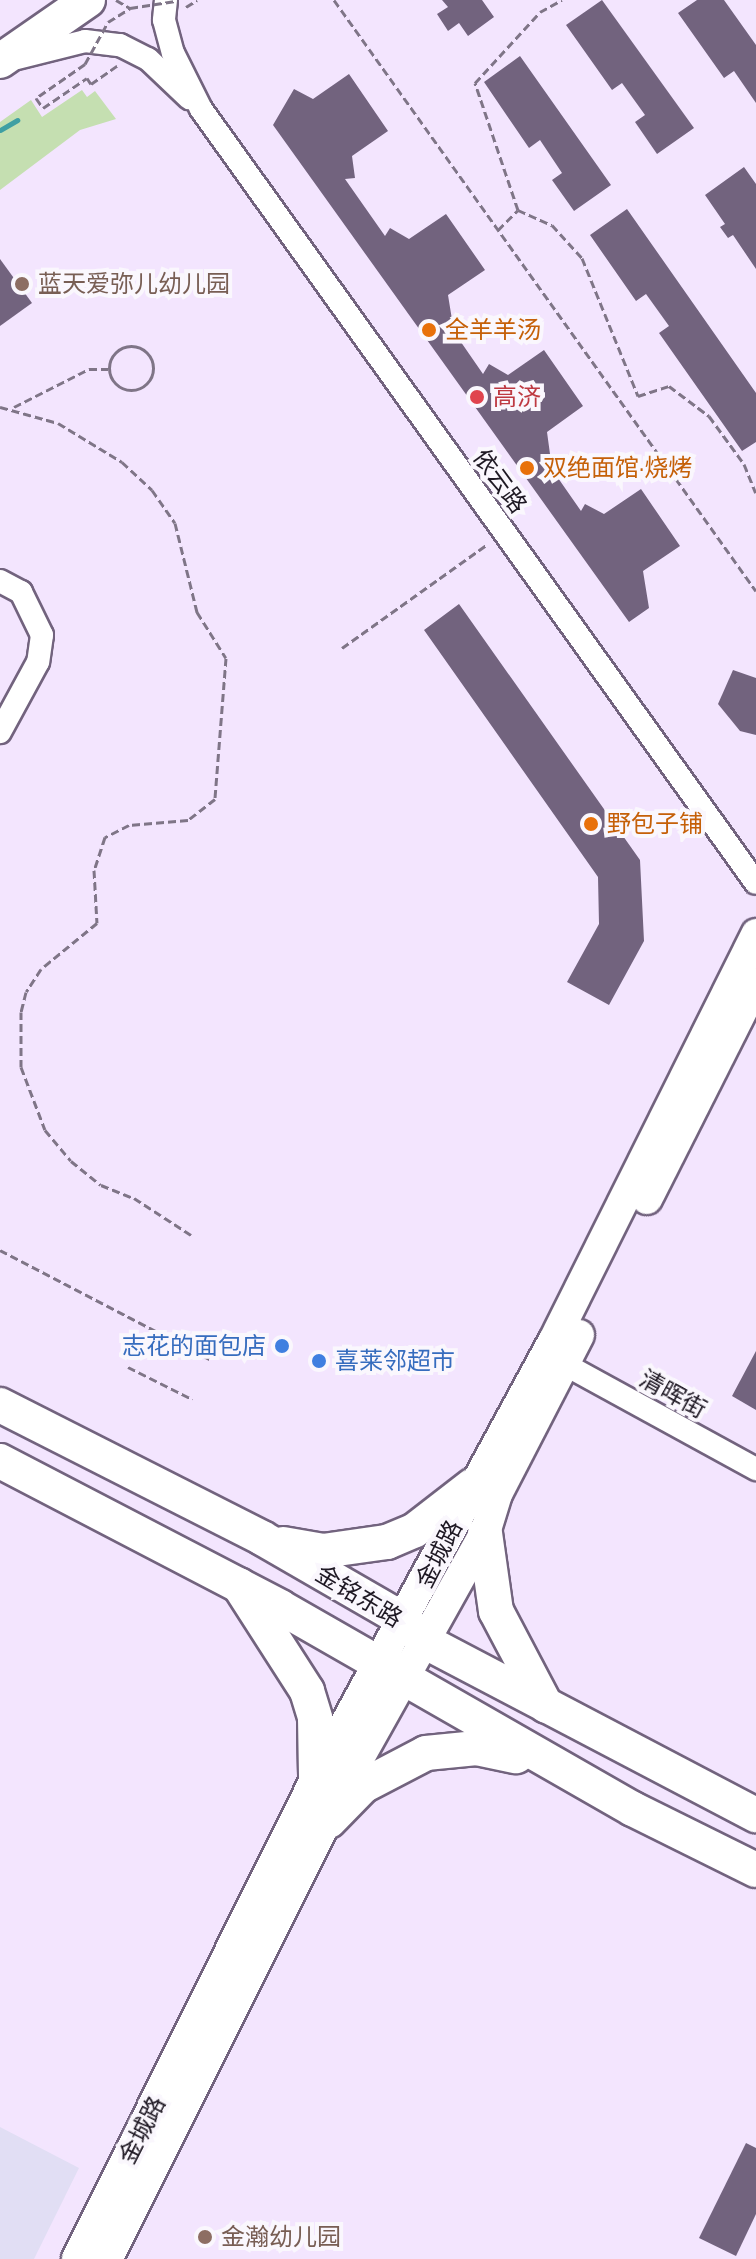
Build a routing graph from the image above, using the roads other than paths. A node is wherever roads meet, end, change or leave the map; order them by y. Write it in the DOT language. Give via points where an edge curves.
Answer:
graph roads {
  1 [pos="88,0"];
  2 [pos="166,0"];
  3 [pos="0,62"];
  4 [pos="201,109"];
  5 [pos="0,581"];
  6 [pos="0,732"];
  7 [pos="756,883"];
  8 [pos="756,934"];
  9 [pos="756,983"];
  10 [pos="564,1364"];
  11 [pos="0,1405"];
  12 [pos="0,1461"];
  13 [pos="756,1469"];
  14 [pos="472,1486"];
  15 [pos="230,1523"];
  16 [pos="485,1533"];
  17 [pos="262,1538"];
  18 [pos="207,1568"];
  19 [pos="239,1585"];
  20 [pos="415,1631"];
  21 [pos="391,1671"];
  22 [pos="546,1706"];
  23 [pos="601,1735"];
  24 [pos="547,1763"];
  25 [pos="316,1778"];
  26 [pos="577,1779"];
  27 [pos="756,1815"];
  28 [pos="329,1821"];
  29 [pos="756,1870"];
  30 [pos="77,2259"];
  31 [pos="107,2259"];
  1 -- 3 [label="main road"];
  2 -- 4 [label="street" via="164,20 173,53"];
  3 -- 4 [label="street" via="85,41 120,45 148,59"];
  4 -- 7 [label="street, 依云路"];
  5 -- 6 [label="street" via="21,592 42,635 38,662"];
  8 -- 14 [label="street, 金城路" via="553,1342"];
  9 -- 10 [label="street, 金城路"];
  10 -- 13 [label="street, 清晖街"];
  10 -- 16 [label="street, 金城路" via="497,1494"];
  11 -- 15 [label="main road, 金铭东路"];
  12 -- 18 [label="main road, 金铭东路"];
  14 -- 17 [label="main road" via="415,1530 387,1542 323,1551"];
  14 -- 20 [label="street, 金城路"];
  15 -- 17 [label="main road, 金铭东路"];
  15 -- 18 [label="main road"];
  16 -- 20 [label="street, 金城路"];
  16 -- 22 [label="main road" via="496,1611"];
  17 -- 20 [label="main road, 金铭东路"];
  18 -- 19 [label="main road, 金铭东路"];
  19 -- 21 [label="main road, 金铭东路"];
  19 -- 25 [label="main road" via="307,1691 315,1718"];
  20 -- 21 [label="street, 金城路"];
  20 -- 22 [label="main road, 金铭东路"];
  21 -- 24 [label="main road, 金铭东路"];
  21 -- 25 [label="street, 金城路"];
  21 -- 28 [label="street, 金城路"];
  22 -- 23 [label="main road, 金铭东路"];
  23 -- 26 [label="main road"];
  23 -- 27 [label="main road, 金铭东路"];
  24 -- 26 [label="main road, 金铭东路"];
  24 -- 28 [label="main road" via="477,1748 426,1753 363,1786"];
  25 -- 30 [label="street, 金城路"];
  26 -- 29 [label="main road, 金铭东路"];
  28 -- 31 [label="street, 金城路"];
}
